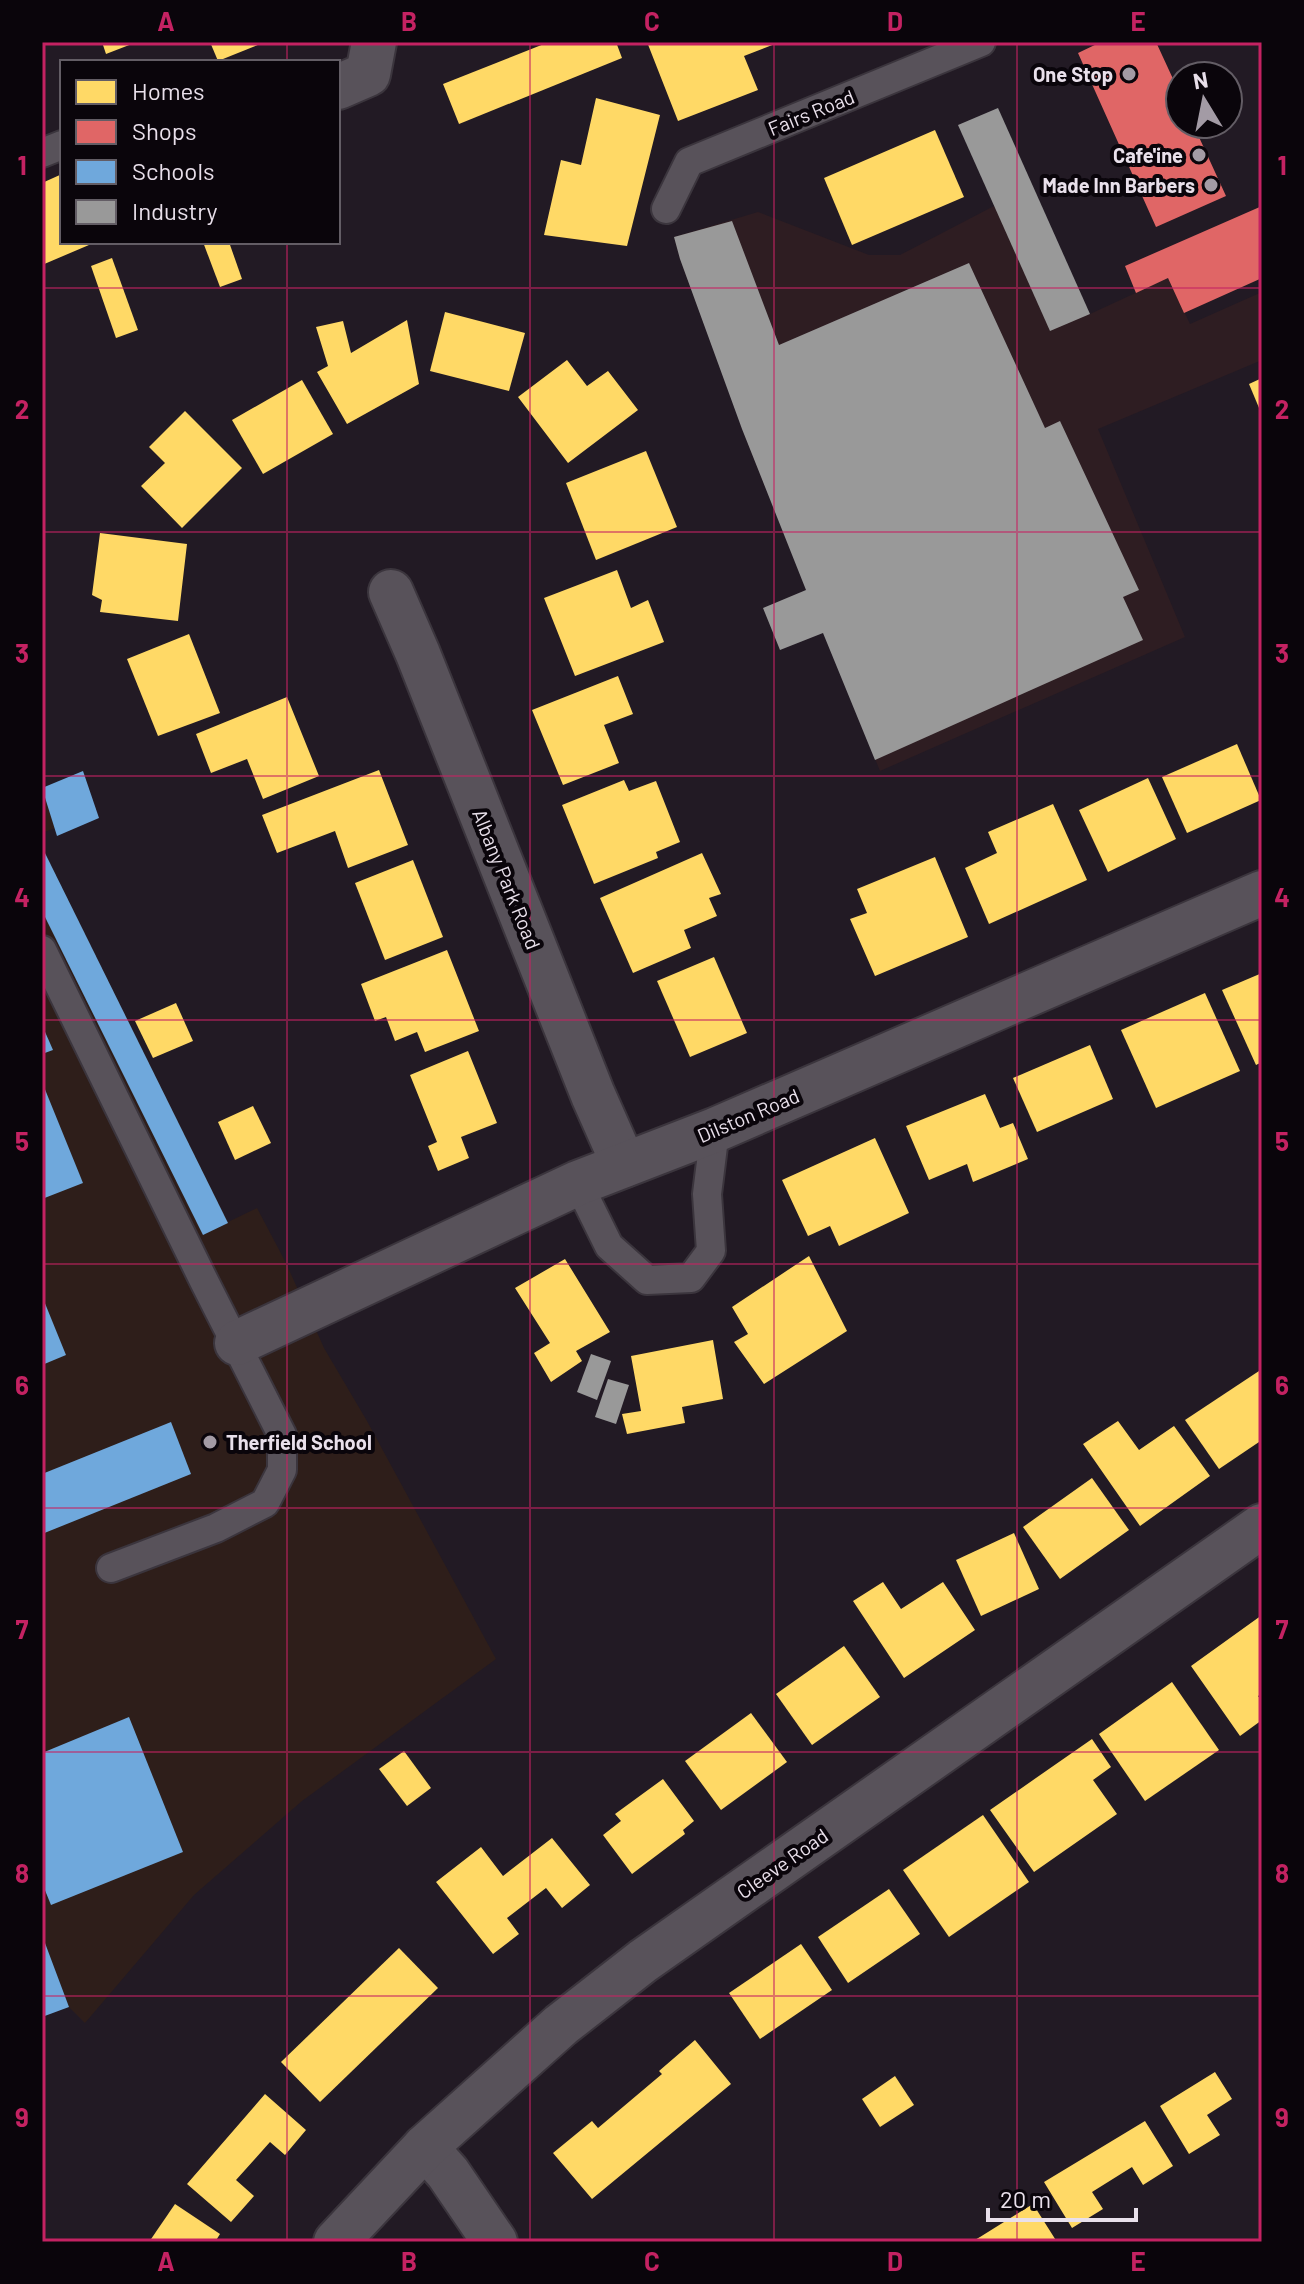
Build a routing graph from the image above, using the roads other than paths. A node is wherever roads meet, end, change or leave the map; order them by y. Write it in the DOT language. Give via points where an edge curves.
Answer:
graph roads {
  1 [pos="374,42"];
  2 [pos="981,42"];
  3 [pos="340,86"];
  4 [pos="666,209"];
  5 [pos="391,592"];
  6 [pos="1262,893"];
  7 [pos="42,950"];
  8 [pos="715,1130"];
  9 [pos="624,1165"];
  10 [pos="578,1183"];
  11 [pos="237,1343"];
  12 [pos="1262,1526"];
  13 [pos="111,1568"];
  14 [pos="425,2147"];
  15 [pos="336,2242"];
  16 [pos="495,2242"];
  1 -- 3 [label="street" via="368,74"];
  2 -- 4 [label="lane, Fairs Road" via="689,162"];
  5 -- 9 [label="street, Albany Park Road"];
  6 -- 8 [label="street, Dilston Road"];
  7 -- 11 [label="lane"];
  8 -- 9 [label="street, Dilston Road"];
  8 -- 10 [label="lane" via="707,1194 711,1251 691,1278 647,1280 609,1246"];
  9 -- 10 [label="street, Dilston Road"];
  10 -- 11 [label="street, Dilston Road"];
  11 -- 13 [label="lane" via="282,1435 282,1470 265,1503"];
  12 -- 14 [label="street, Cleeve Road" via="643,1961 561,2025"];
  14 -- 15 [label="street, Cleeve Road"];
  14 -- 16 [label="street"];
}
